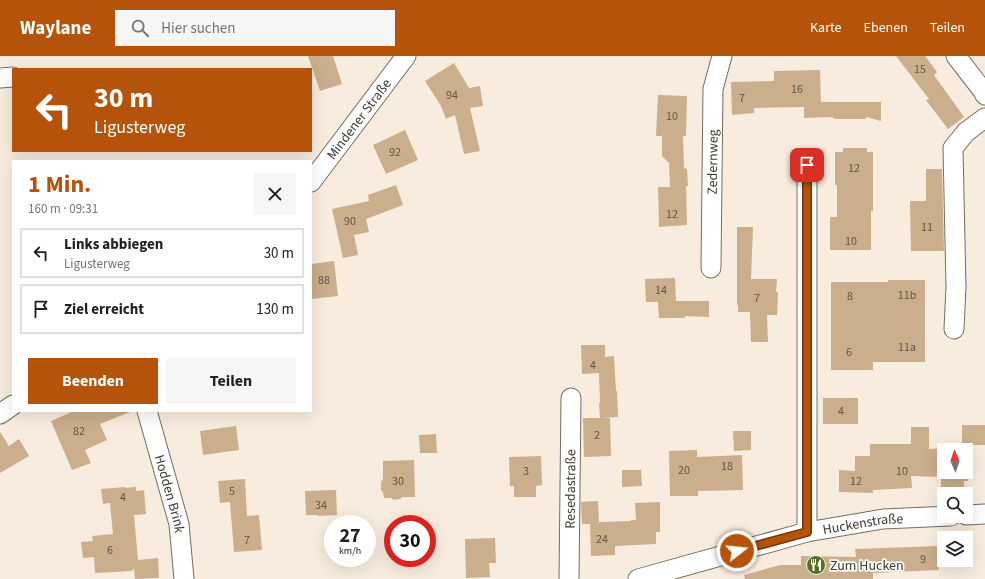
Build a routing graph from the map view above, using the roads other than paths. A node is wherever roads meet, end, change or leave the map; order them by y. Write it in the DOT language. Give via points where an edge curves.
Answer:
graph roads {
  1 [pos="406,56"];
  2 [pos="722,56"];
  3 [pos="956,56"];
  4 [pos="12,77"];
  5 [pos="0,78"];
  6 [pos="985,95"];
  7 [pos="985,118"];
  8 [pos="807,165"];
  9 [pos="312,181"];
  10 [pos="711,268"];
  11 [pos="954,329"];
  12 [pos="570,398"];
  13 [pos="12,406"];
  14 [pos="147,412"];
  15 [pos="0,414"];
  16 [pos="985,514"];
  17 [pos="973,515"];
  18 [pos="937,517"];
  19 [pos="807,532"];
  20 [pos="184,579"];
  21 [pos="569,579"];
  22 [pos="638,579"];
  1 -- 9 [label="street, Mindener Straße"];
  2 -- 10 [label="street, Zedernweg" via="713,89"];
  3 -- 6 [label="street"];
  4 -- 5 [label="street"];
  7 -- 11 [label="street" via="966,132 953,148 956,287"];
  8 -- 19 [label="street"];
  12 -- 21 [label="street, Resedastraße"];
  13 -- 15 [label="street"];
  14 -- 20 [label="street, Hodden Brink" via="179,524"];
  16 -- 17 [label="street"];
  18 -- 19 [label="street, Huckenstraße" via="883,519"];
  19 -- 22 [label="street, Huckenstraße"];
}
